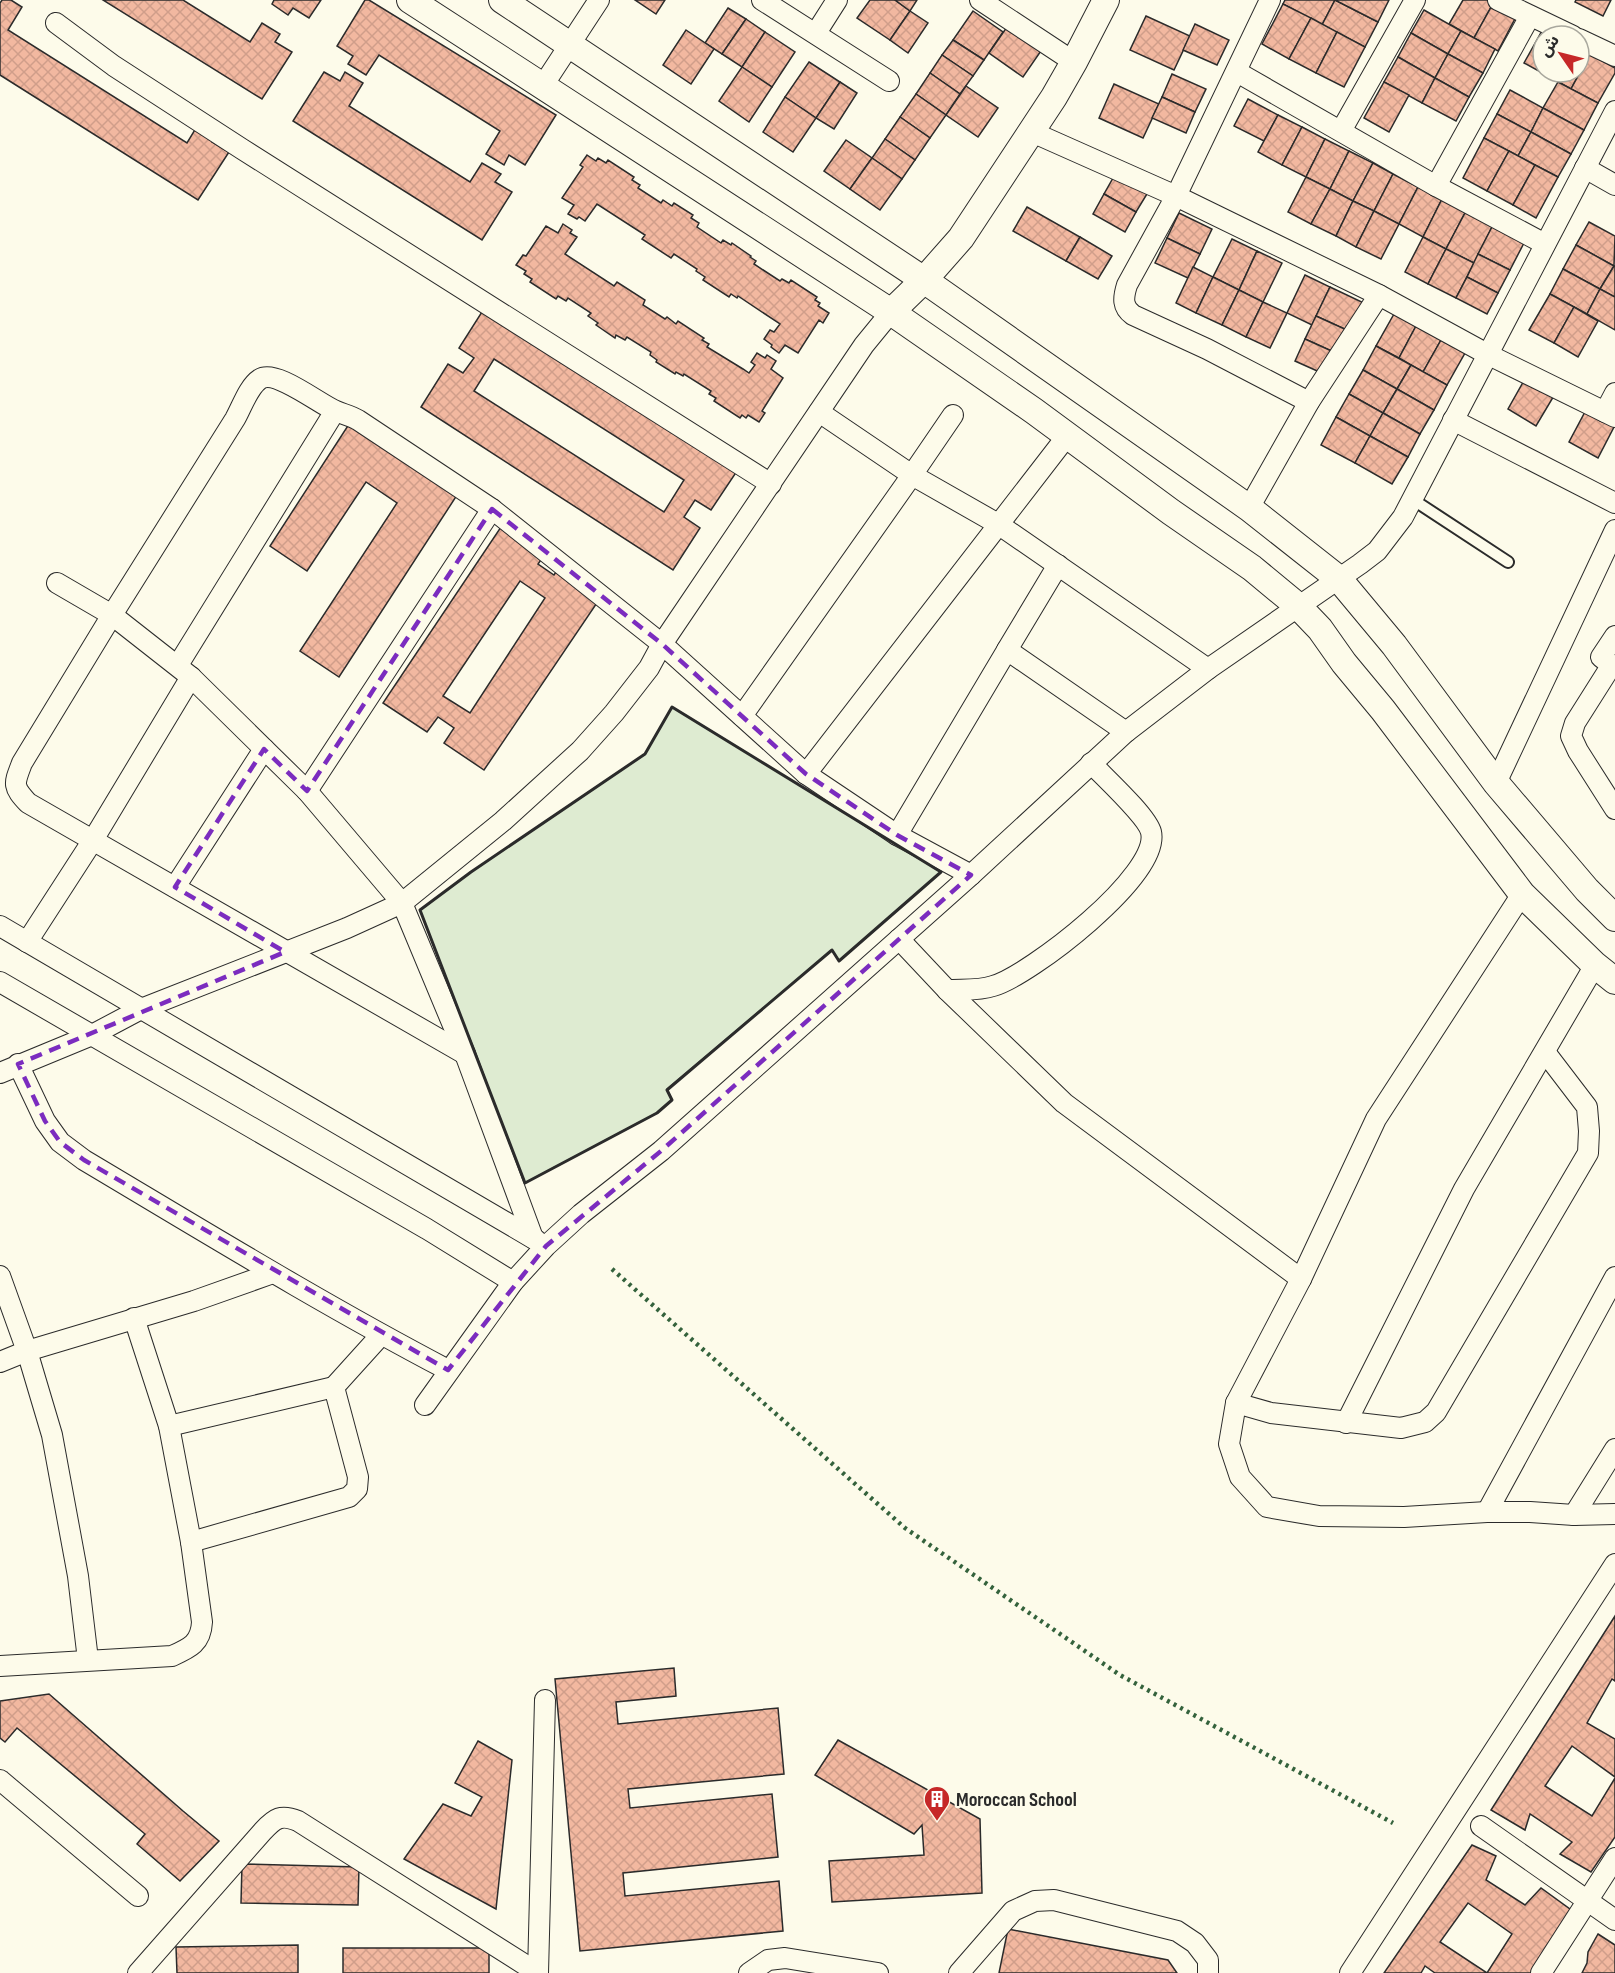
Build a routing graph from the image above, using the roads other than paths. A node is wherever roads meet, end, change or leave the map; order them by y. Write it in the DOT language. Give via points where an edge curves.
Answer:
graph roads {
  1 [pos="410,0"];
  2 [pos="502,0"];
  3 [pos="599,0"];
  4 [pos="762,0"];
  5 [pos="837,0"];
  6 [pos="980,0"];
  7 [pos="1106,0"];
  8 [pos="1270,0"];
  9 [pos="1415,0"];
  10 [pos="1498,0"];
  11 [pos="1530,16"];
  12 [pos="56,23"];
  13 [pos="1547,24"];
  14 [pos="816,33"];
  15 [pos="568,45"];
  16 [pos="1591,45"];
  17 [pos="1615,56"];
  18 [pos="1074,63"];
  19 [pos="1238,72"];
  20 [pos="889,81"];
  21 [pos="542,87"];
  22 [pos="1615,111"];
  23 [pos="1341,131"];
  24 [pos="1032,132"];
  25 [pos="1585,168"];
  26 [pos="1615,185"];
  27 [pos="1436,186"];
  28 [pos="1176,196"];
  29 [pos="1545,244"];
  30 [pos="924,280"];
  31 [pos="1379,295"];
  32 [pos="891,312"];
  33 [pos="1487,354"];
  34 [pos="1615,393"];
  35 [pos="1310,402"];
  36 [pos="335,411"];
  37 [pos="819,412"];
  38 [pos="1610,414"];
  39 [pos="953,415"];
  40 [pos="1453,420"];
  41 [pos="1067,436"];
  42 [pos="912,476"];
  43 [pos="771,484"];
  44 [pos="1412,499"];
  45 [pos="1615,503"];
  46 [pos="1250,508"];
  47 [pos="492,509"];
  48 [pos="998,524"];
  49 [pos="1615,530"];
  50 [pos="1508,562"];
  51 [pos="1058,565"];
  52 [pos="1338,579"];
  53 [pos="57,583"];
  54 [pos="1298,606"];
  55 [pos="112,615"];
  56 [pos="1615,636"];
  57 [pos="662,644"];
  58 [pos="1007,650"];
  59 [pos="1613,667"];
  60 [pos="1208,669"];
  61 [pos="185,671"];
  62 [pos="742,717"];
  63 [pos="1126,732"];
  64 [pos="264,748"];
  65 [pos="1092,763"];
  66 [pos="806,774"];
  67 [pos="1496,783"];
  68 [pos="307,791"];
  69 [pos="1615,809"];
  70 [pos="897,835"];
  71 [pos="93,840"];
  72 [pos="971,875"];
  73 [pos="175,887"];
  74 [pos="1522,894"];
  75 [pos="402,903"];
  76 [pos="1615,918"];
  77 [pos="0,926"];
  78 [pos="899,939"];
  79 [pos="27,942"];
  80 [pos="285,952"];
  81 [pos="1595,965"];
  82 [pos="1615,981"];
  83 [pos="0,982"];
  84 [pos="947,990"];
  85 [pos="141,1009"];
  86 [pos="92,1035"];
  87 [pos="1545,1052"];
  88 [pos="465,1054"];
  89 [pos="9,1069"];
  90 [pos="539,1242"];
  91 [pos="273,1273"];
  92 [pos="0,1276"];
  93 [pos="1615,1277"];
  94 [pos="1301,1279"];
  95 [pos="513,1282"];
  96 [pos="134,1318"];
  97 [pos="381,1335"];
  98 [pos="27,1351"];
  99 [pos="0,1362"];
  100 [pos="448,1371"];
  101 [pos="334,1388"];
  102 [pos="1236,1403"];
  103 [pos="424,1405"];
  104 [pos="1346,1423"];
  105 [pos="169,1426"];
  106 [pos="1615,1449"];
  107 [pos="1487,1512"];
  108 [pos="1615,1514"];
  109 [pos="1574,1515"];
  110 [pos="191,1542"];
  111 [pos="1615,1564"];
  112 [pos="88,1660"];
  113 [pos="0,1666"];
  114 [pos="545,1700"];
  115 [pos="0,1780"];
  116 [pos="1481,1826"];
  117 [pos="1615,1858"];
  118 [pos="138,1896"];
  119 [pos="1588,1899"];
  120 [pos="1615,1920"];
  121 [pos="138,1973"];
  122 [pos="538,1973"];
  123 [pos="749,1973"];
  124 [pos="878,1973"];
  125 [pos="959,1973"];
  126 [pos="1208,1973"];
  127 [pos="1350,1973"];
  128 [pos="1541,1973"];
  1 -- 21 [label="street"];
  2 -- 15 [label="street"];
  3 -- 15 [label="street"];
  4 -- 14 [label="street"];
  5 -- 14 [label="street"];
  6 -- 18 [label="street"];
  7 -- 18 [label="street"];
  8 -- 19 [label="street"];
  9 -- 23 [label="street"];
  10 -- 11 [label="street"];
  11 -- 13 [label="street"];
  11 -- 27 [label="street"];
  12 -- 43 [label="street" via="114,66 242,149"];
  14 -- 20 [label="street"];
  15 -- 21 [label="street"];
  15 -- 30 [label="street"];
  16 -- 17 [label="street"];
  18 -- 24 [label="street"];
  19 -- 23 [label="street"];
  19 -- 28 [label="street"];
  21 -- 32 [label="street"];
  22 -- 25 [label="street"];
  23 -- 27 [label="street"];
  24 -- 28 [label="street"];
  24 -- 30 [label="street" via="962,238"];
  25 -- 26 [label="street"];
  25 -- 29 [label="street"];
  27 -- 29 [label="street"];
  28 -- 31 [label="street"];
  28 -- 35 [label="street" via="1127,285 1126,308 1133,315"];
  29 -- 33 [label="street"];
  30 -- 32 [label="street"];
  30 -- 46 [label="street"];
  31 -- 33 [label="street"];
  31 -- 35 [label="street"];
  32 -- 37 [label="street"];
  32 -- 41 [label="street"];
  33 -- 38 [label="street"];
  33 -- 40 [label="street"];
  34 -- 38 [label="street"];
  35 -- 46 [label="street"];
  36 -- 47 [label="street" via="369,427"];
  36 -- 55 [label="street" via="282,381 268,377 258,380"];
  36 -- 61 [label="street"];
  37 -- 42 [label="street"];
  37 -- 43 [label="street"];
  39 -- 42 [label="street"];
  40 -- 44 [label="street"];
  40 -- 45 [label="street"];
  41 -- 48 [label="street"];
  41 -- 54 [label="street" via="1252,568"];
  42 -- 48 [label="street"];
  42 -- 62 [label="street"];
  43 -- 57 [label="street"];
  44 -- 50 [label="lane"];
  44 -- 52 [label="street" via="1403,518 1377,550"];
  46 -- 52 [label="street"];
  47 -- 57 [label="street"];
  47 -- 68 [label="street"];
  48 -- 51 [label="street"];
  48 -- 66 [label="street"];
  49 -- 67 [label="street"];
  51 -- 58 [label="street"];
  51 -- 60 [label="street"];
  52 -- 54 [label="street"];
  52 -- 67 [label="street" via="1394,645"];
  53 -- 55 [label="street"];
  54 -- 60 [label="street"];
  54 -- 74 [label="street" via="1320,629"];
  55 -- 61 [label="street"];
  55 -- 71 [label="street" via="22,763 16,780 17,792 28,803"];
  56 -- 59 [label="street" via="1601,657"];
  57 -- 62 [label="street"];
  57 -- 75 [label="street" via="649,668 580,752"];
  58 -- 63 [label="street"];
  58 -- 70 [label="street"];
  59 -- 69 [label="street" via="1575,723 1571,736"];
  60 -- 63 [label="street"];
  61 -- 64 [label="street"];
  61 -- 71 [label="street"];
  62 -- 66 [label="street"];
  63 -- 65 [label="street"];
  64 -- 68 [label="street"];
  64 -- 73 [label="street"];
  65 -- 72 [label="street"];
  65 -- 84 [label="street" via="1150,831 1150,843 1136,874 1097,915 1005,981 992,987"];
  66 -- 70 [label="street"];
  67 -- 76 [label="street"];
  68 -- 75 [label="street"];
  70 -- 72 [label="street"];
  71 -- 73 [label="street"];
  71 -- 79 [label="street"];
  72 -- 78 [label="street"];
  73 -- 80 [label="street"];
  74 -- 81 [label="street"];
  74 -- 94 [label="street" via="1376,1119"];
  75 -- 80 [label="street"];
  75 -- 88 [label="street"];
  77 -- 79 [label="street"];
  78 -- 84 [label="street"];
  78 -- 90 [label="street" via="661,1151"];
  79 -- 85 [label="street"];
  80 -- 85 [label="street"];
  80 -- 88 [label="street"];
  81 -- 82 [label="street"];
  81 -- 87 [label="street"];
  83 -- 86 [label="street"];
  84 -- 94 [label="street" via="1064,1103"];
  85 -- 86 [label="street"];
  85 -- 90 [label="street"];
  86 -- 89 [label="street"];
  86 -- 95 [label="street"];
  87 -- 104 [label="street" via="1464,1189"];
  87 -- 104 [label="street" via="1587,1107 1588,1153 1436,1412 1425,1422 1401,1428"];
  88 -- 90 [label="street"];
  89 -- 91 [label="street" via="60,1142"];
  90 -- 95 [label="street"];
  91 -- 96 [label="street"];
  91 -- 97 [label="street"];
  92 -- 98 [label="street"];
  93 -- 107 [label="street"];
  94 -- 102 [label="street"];
  95 -- 100 [label="street"];
  96 -- 98 [label="street"];
  96 -- 105 [label="street"];
  97 -- 100 [label="street"];
  97 -- 101 [label="street"];
  98 -- 99 [label="street"];
  98 -- 112 [label="street" via="52,1435 78,1575"];
  100 -- 103 [label="street"];
  101 -- 105 [label="street"];
  101 -- 110 [label="street" via="358,1477 357,1489 349,1497"];
  102 -- 104 [label="street" via="1271,1413"];
  102 -- 107 [label="street" via="1229,1444 1240,1477 1267,1507 1319,1516 1404,1517"];
  105 -- 110 [label="street"];
  106 -- 109 [label="street"];
  107 -- 109 [label="street"];
  108 -- 109 [label="street"];
  110 -- 112 [label="street" via="202,1622 201,1634 190,1648 172,1656"];
  111 -- 127 [label="street"];
  112 -- 113 [label="street"];
  114 -- 122 [label="street"];
  115 -- 118 [label="street"];
  116 -- 119 [label="street"];
  117 -- 119 [label="street"];
  119 -- 120 [label="street"];
  119 -- 128 [label="street"];
  121 -- 122 [label="street" via="263,1831 275,1819 286,1816"];
  123 -- 124 [label="street" via="768,1960 785,1958"];
  125 -- 126 [label="street" via="1013,1911 1035,1901 1054,1900 1177,1930 1195,1943 1208,1960"];
}
